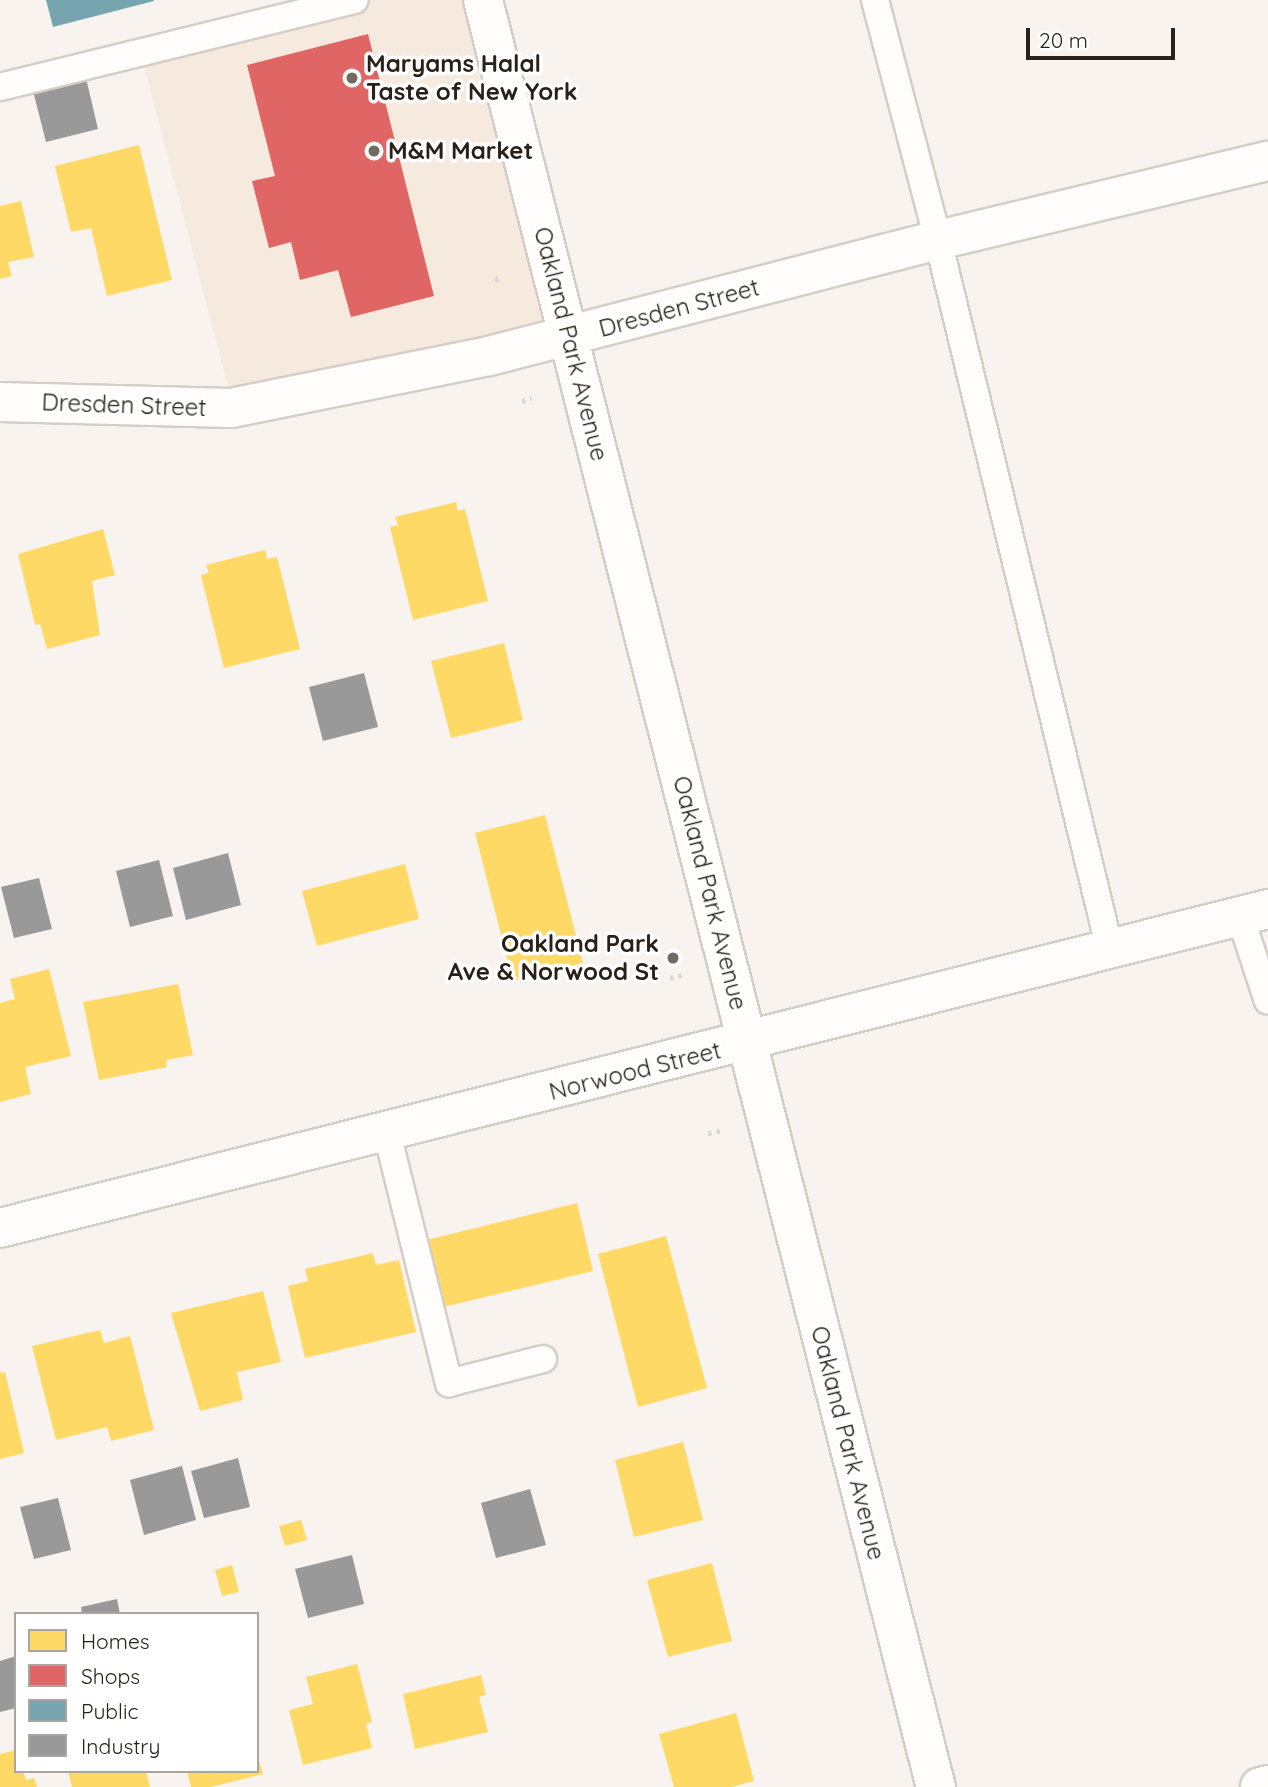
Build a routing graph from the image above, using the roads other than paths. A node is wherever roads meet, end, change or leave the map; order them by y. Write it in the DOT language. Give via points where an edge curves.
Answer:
graph roads {
  1 [pos="354,0"];
  2 [pos="483,0"];
  3 [pos="875,0"];
  4 [pos="0,87"];
  5 [pos="1268,161"];
  6 [pos="938,240"];
  7 [pos="569,336"];
  8 [pos="0,402"];
  9 [pos="1254,913"];
  10 [pos="1110,950"];
  11 [pos="1268,1000"];
  12 [pos="748,1043"];
  13 [pos="387,1133"];
  14 [pos="0,1228"];
  15 [pos="543,1359"];
  16 [pos="1268,1785"];
  17 [pos="936,1787"];
  18 [pos="1260,1787"];
  1 -- 4 [label="lane"];
  2 -- 7 [label="street, Oakland Park Avenue"];
  3 -- 6 [label="lane"];
  5 -- 6 [label="street, Dresden Street"];
  6 -- 7 [label="street, Dresden Street"];
  6 -- 10 [label="lane"];
  7 -- 8 [label="street, Dresden Street" via="230,408"];
  7 -- 12 [label="street, Oakland Park Avenue"];
  9 -- 10 [label="street, Norwood Street"];
  9 -- 11 [label="lane"];
  10 -- 12 [label="street, Norwood Street"];
  12 -- 13 [label="street, Norwood Street"];
  12 -- 17 [label="street, Oakland Park Avenue"];
  13 -- 14 [label="street, Norwood Street"];
  13 -- 15 [label="lane" via="449,1383"];
  16 -- 18 [label="street"];
}
